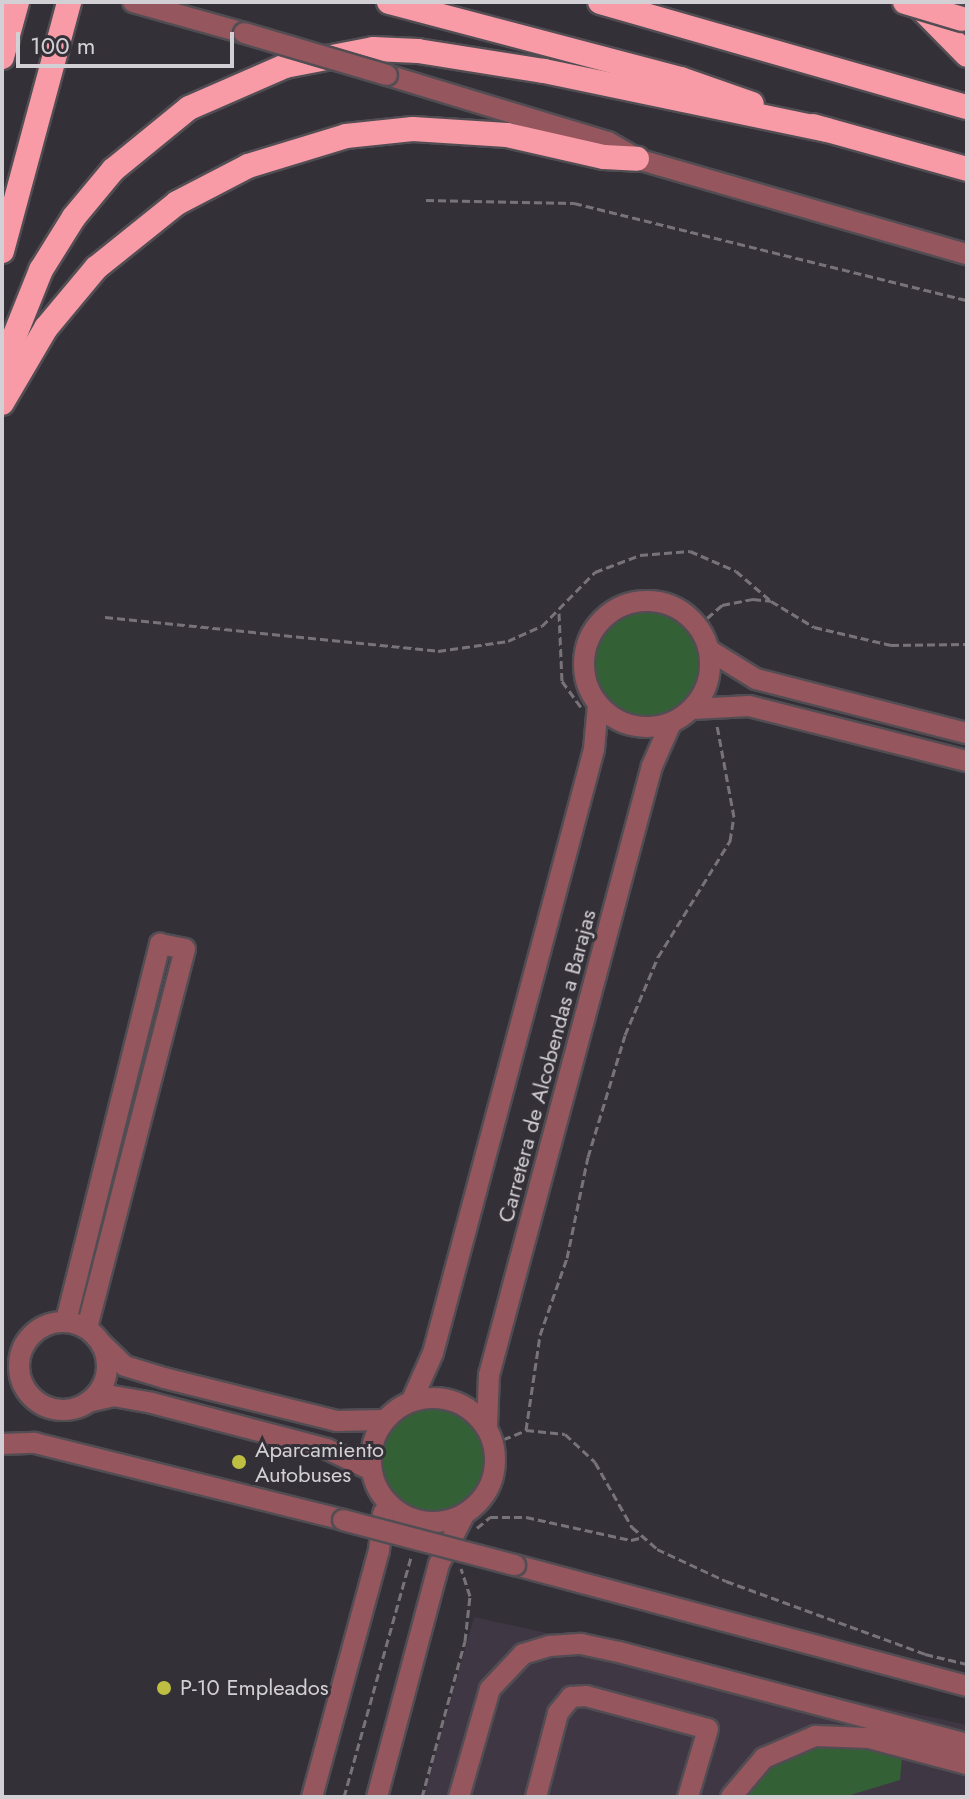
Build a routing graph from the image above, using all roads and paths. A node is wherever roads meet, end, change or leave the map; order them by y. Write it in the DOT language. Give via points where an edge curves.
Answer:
graph roads {
  1 [pos="17,2"];
  2 [pos="69,2"];
  3 [pos="133,2"];
  4 [pos="389,2"];
  5 [pos="600,2"];
  6 [pos="905,2"];
  7 [pos="915,2"];
  8 [pos="964,20"];
  9 [pos="967,55"];
  10 [pos="2,57"];
  11 [pos="967,107"];
  12 [pos="826,130"];
  13 [pos="637,159"];
  14 [pos="967,169"];
  15 [pos="426,200"];
  16 [pos="2,251"];
  17 [pos="967,254"];
  18 [pos="967,300"];
  19 [pos="2,367"];
  20 [pos="2,403"];
  21 [pos="771,601"];
  22 [pos="105,617"];
  23 [pos="698,626"];
  24 [pos="967,644"];
  25 [pos="709,650"];
  26 [pos="598,704"];
  27 [pos="702,708"];
  28 [pos="671,723"];
  29 [pos="967,733"];
  30 [pos="967,761"];
  31 [pos="66,1321"];
  32 [pos="94,1336"];
  33 [pos="412,1400"];
  34 [pos="88,1402"];
  35 [pos="385,1420"];
  36 [pos="526,1430"];
  37 [pos="490,1435"];
  38 [pos="2,1444"];
  39 [pos="371,1470"];
  40 [pos="384,1501"];
  41 [pos="468,1524"];
  42 [pos="644,1537"];
  43 [pos="413,1550"];
  44 [pos="455,1562"];
  45 [pos="967,1664"];
  46 [pos="967,1686"];
  47 [pos="967,1744"];
  48 [pos="967,1764"];
  49 [pos="312,1797"];
  50 [pos="344,1797"];
  51 [pos="377,1797"];
  52 [pos="422,1797"];
  53 [pos="459,1797"];
  54 [pos="536,1797"];
  55 [pos="688,1797"];
  56 [pos="731,1797"];
  1 -- 10 [label="highway"];
  2 -- 16 [label="highway"];
  3 -- 13 [label="street, bridge" via="608,142"];
  4 -- 12 [label="highway" via="681,79"];
  5 -- 11 [label="highway"];
  6 -- 8 [label="highway, bridge"];
  7 -- 9 [label="highway"];
  12 -- 14 [label="highway"];
  12 -- 19 [label="highway" via="544,71 418,51 373,49 285,66 189,108 113,170 74,217 41,270"];
  13 -- 17 [label="street"];
  13 -- 20 [label="highway" via="604,157 507,135 413,129 346,136 248,166 177,203 96,268 46,328"];
  15 -- 18 [label="path" via="574,203"];
  21 -- 22 [label="path" via="736,571 690,551 640,555 595,572 542,626 508,641 438,651"];
  21 -- 23 [label="path" via="722,605"];
  21 -- 24 [label="path" via="814,627 891,645"];
  23 -- 25 [label="street"];
  23 -- 26 [label="street" via="675,606 656,601 638,601 604,617 585,650 588,687"];
  25 -- 27 [label="street"];
  25 -- 29 [label="street" via="756,679"];
  26 -- 28 [label="street" via="631,726"];
  26 -- 33 [label="street, Carretera de Alcobendas a Barajas" via="594,749 433,1353"];
  27 -- 28 [label="street"];
  27 -- 30 [label="street" via="749,706"];
  27 -- 36 [label="path" via="725,755 734,817 730,841 658,957 625,1035 588,1157 567,1258 540,1335"];
  28 -- 37 [label="street, Carretera de Alcobendas a Barajas" via="652,766 497,1345"];
  31 -- 32 [label="street"];
  31 -- 32 [label="street" via="160,944 185,949"];
  31 -- 34 [label="street" via="39,1328 29,1337 18,1360 21,1382 49,1408 62,1411"];
  32 -- 34 [label="street" via="106,1355 105,1381"];
  32 -- 35 [label="street" via="125,1366 164,1378 337,1421"];
  33 -- 35 [label="street"];
  33 -- 37 [label="street" via="440,1397 467,1406"];
  34 -- 39 [label="street" via="113,1396 152,1403 327,1449"];
  35 -- 39 [label="street" via="372,1443"];
  36 -- 37 [label="path"];
  36 -- 42 [label="path" via="565,1434 595,1462 612,1496"];
  37 -- 41 [label="street" via="497,1459 488,1493"];
  38 -- 46 [label="street, bridge" via="35,1443 343,1520"];
  39 -- 40 [label="street"];
  40 -- 41 [label="street" via="407,1519"];
  40 -- 49 [label="street" via="379,1551"];
  41 -- 42 [label="path" via="490,1517 526,1517 631,1540"];
  41 -- 51 [label="street" via="439,1564"];
  42 -- 45 [label="path" via="657,1549 726,1581"];
  43 -- 50 [label="path"];
  44 -- 52 [label="path" via="470,1596 469,1620"];
  47 -- 53 [label="street" via="619,1652 581,1644 550,1646 523,1654 490,1689"];
  48 -- 56 [label="street" via="869,1738 815,1736 764,1758"];
  54 -- 55 [label="street" via="558,1713 571,1697 586,1696 708,1729"];
}
